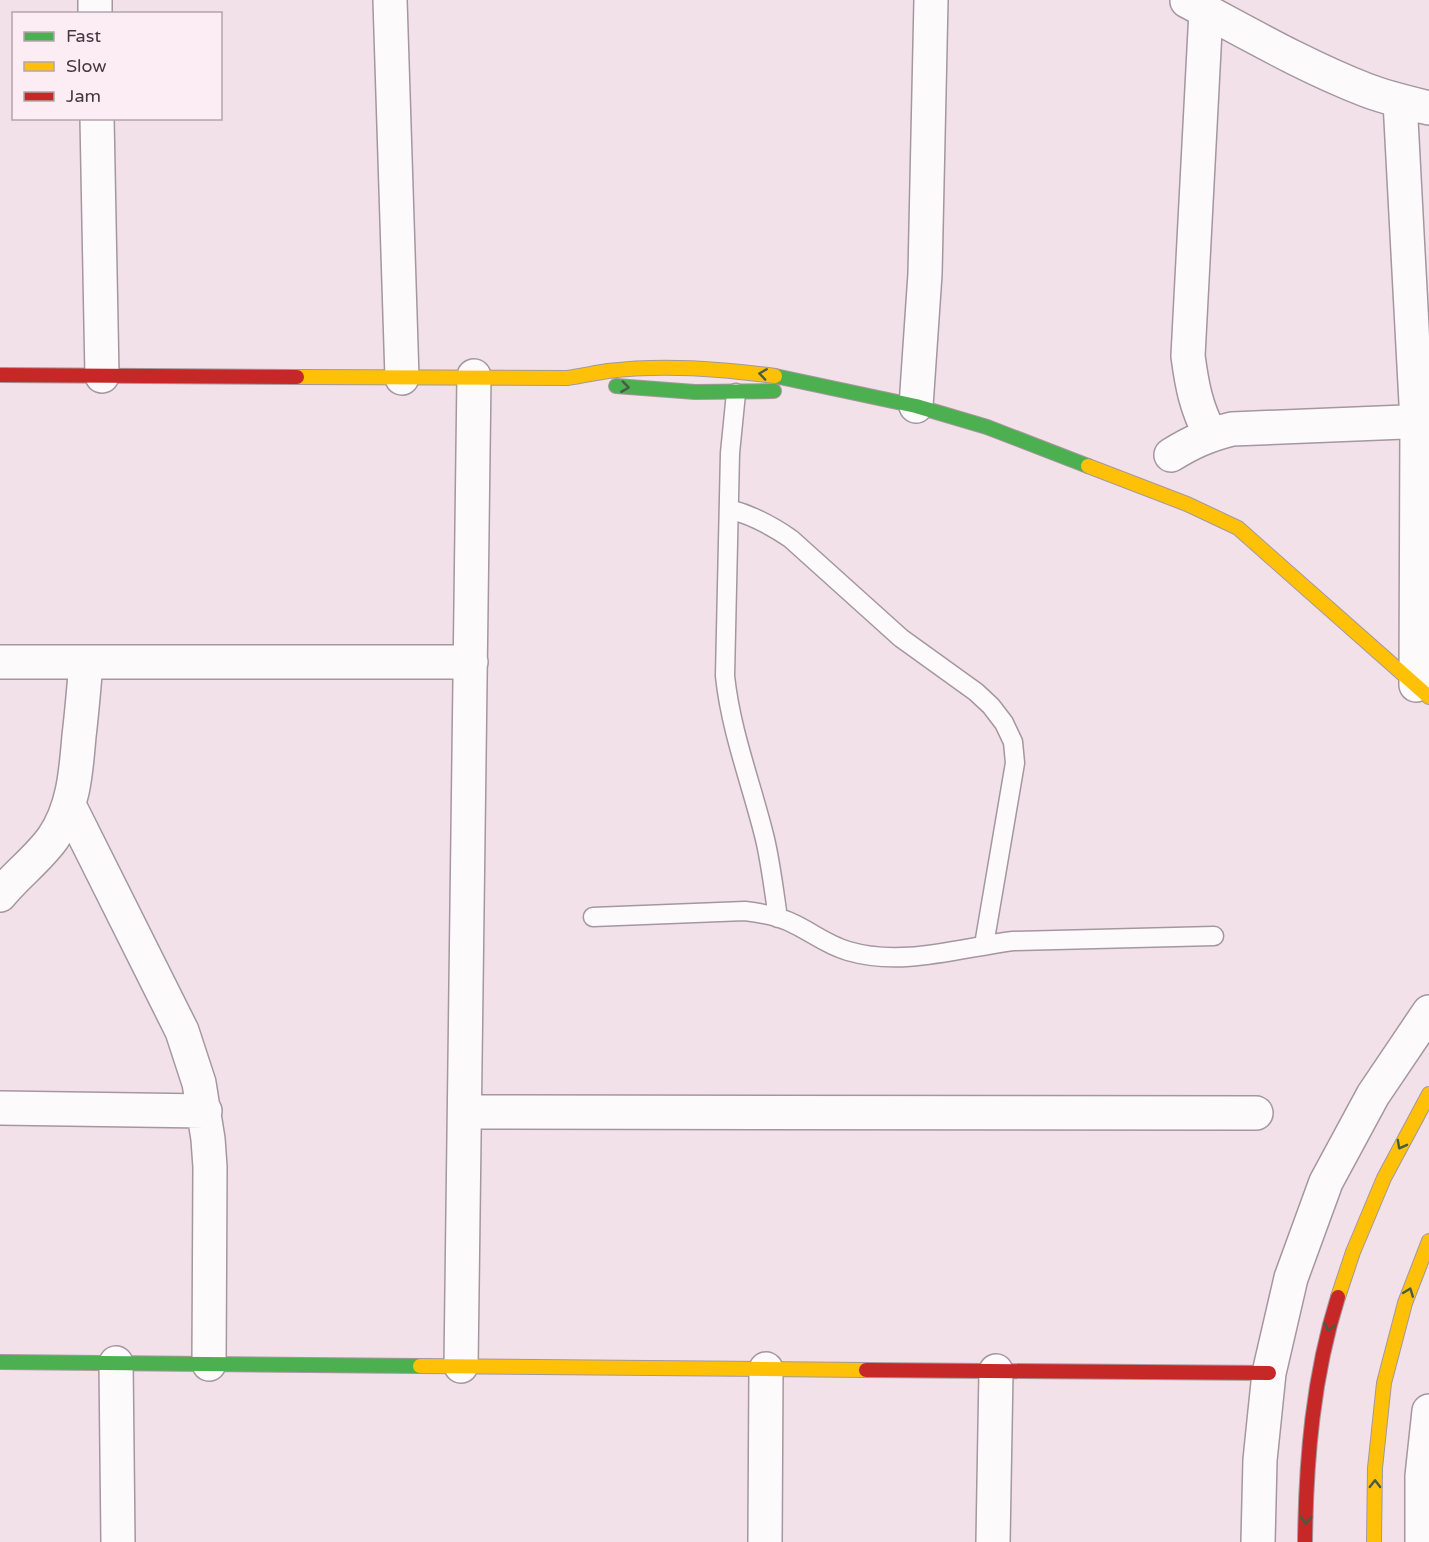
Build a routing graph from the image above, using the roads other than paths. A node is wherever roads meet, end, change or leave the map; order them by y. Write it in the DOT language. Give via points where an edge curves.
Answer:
graph roads {
  1 [pos="390,0"];
  2 [pos="931,0"];
  3 [pos="1196,5"];
  4 [pos="1414,104"];
  5 [pos="97,120"];
  6 [pos="0,375"];
  7 [pos="102,376"];
  8 [pos="474,376"];
  9 [pos="402,378"];
  10 [pos="567,378"];
  11 [pos="820,386"];
  12 [pos="736,393"];
  13 [pos="916,406"];
  14 [pos="1423,421"];
  15 [pos="1210,434"];
  16 [pos="1171,455"];
  17 [pos="729,509"];
  18 [pos="0,662"];
  19 [pos="86,662"];
  20 [pos="471,662"];
  21 [pos="1422,691"];
  22 [pos="69,805"];
  23 [pos="0,895"];
  24 [pos="593,917"];
  25 [pos="778,918"];
  26 [pos="1214,936"];
  27 [pos="984,945"];
  28 [pos="1429,1012"];
  29 [pos="1429,1094"];
  30 [pos="0,1108"];
  31 [pos="205,1111"];
  32 [pos="465,1112"];
  33 [pos="1256,1113"];
  34 [pos="1429,1241"];
  35 [pos="0,1362"];
  36 [pos="116,1363"];
  37 [pos="209,1364"];
  38 [pos="461,1366"];
  39 [pos="766,1369"];
  40 [pos="996,1371"];
  41 [pos="1269,1373"];
  42 [pos="1429,1411"];
  43 [pos="118,1542"];
  44 [pos="765,1542"];
  45 [pos="993,1542"];
  46 [pos="1258,1542"];
  47 [pos="1305,1542"];
  48 [pos="1374,1542"];
  49 [pos="1422,1542"];
  1 -- 9 [label="street"];
  2 -- 13 [label="street" via="925,274"];
  3 -- 4 [label="street" via="1337,78"];
  3 -- 15 [label="street" via="1188,356 1200,415"];
  4 -- 14 [label="street"];
  5 -- 7 [label="street"];
  6 -- 7 [label="street"];
  7 -- 9 [label="street"];
  8 -- 9 [label="street"];
  8 -- 10 [label="street"];
  8 -- 20 [label="street"];
  11 -- 10 [label="street, one-way" via="779,376 694,368 609,371"];
  10 -- 12 [label="street, one-way" via="651,390"];
  11 -- 12 [label="street"];
  11 -- 13 [label="street"];
  12 -- 17 [label="lane"];
  13 -- 21 [label="street" via="1051,451 1238,528"];
  14 -- 15 [label="street" via="1232,429"];
  14 -- 21 [label="street"];
  15 -- 16 [label="street"];
  17 -- 25 [label="lane" via="725,676 728,702 765,839"];
  17 -- 27 [label="lane" via="760,520 791,539 901,638 976,692 1004,723 1013,742 1015,763"];
  18 -- 19 [label="street"];
  19 -- 20 [label="street"];
  19 -- 22 [label="street"];
  20 -- 32 [label="street"];
  22 -- 23 [label="street" via="43,851"];
  22 -- 31 [label="street" via="182,1031"];
  24 -- 25 [label="lane" via="745,911"];
  25 -- 27 [label="lane" via="828,944 869,955 921,956"];
  26 -- 27 [label="lane"];
  28 -- 41 [label="street" via="1373,1095 1326,1182 1291,1278"];
  29 -- 47 [label="street, one-way" via="1384,1178 1353,1252 1328,1329 1314,1405"];
  30 -- 31 [label="street"];
  31 -- 37 [label="street" via="210,1167"];
  32 -- 33 [label="street"];
  32 -- 38 [label="street"];
  48 -- 34 [label="street, one-way" via="1375,1468 1384,1383 1405,1303"];
  35 -- 36 [label="street"];
  36 -- 37 [label="street"];
  36 -- 43 [label="street"];
  37 -- 38 [label="street"];
  38 -- 39 [label="street"];
  39 -- 40 [label="street"];
  39 -- 44 [label="street"];
  40 -- 41 [label="street"];
  40 -- 45 [label="street"];
  41 -- 46 [label="street" via="1260,1460"];
  42 -- 49 [label="street" via="1422,1476"];
}
